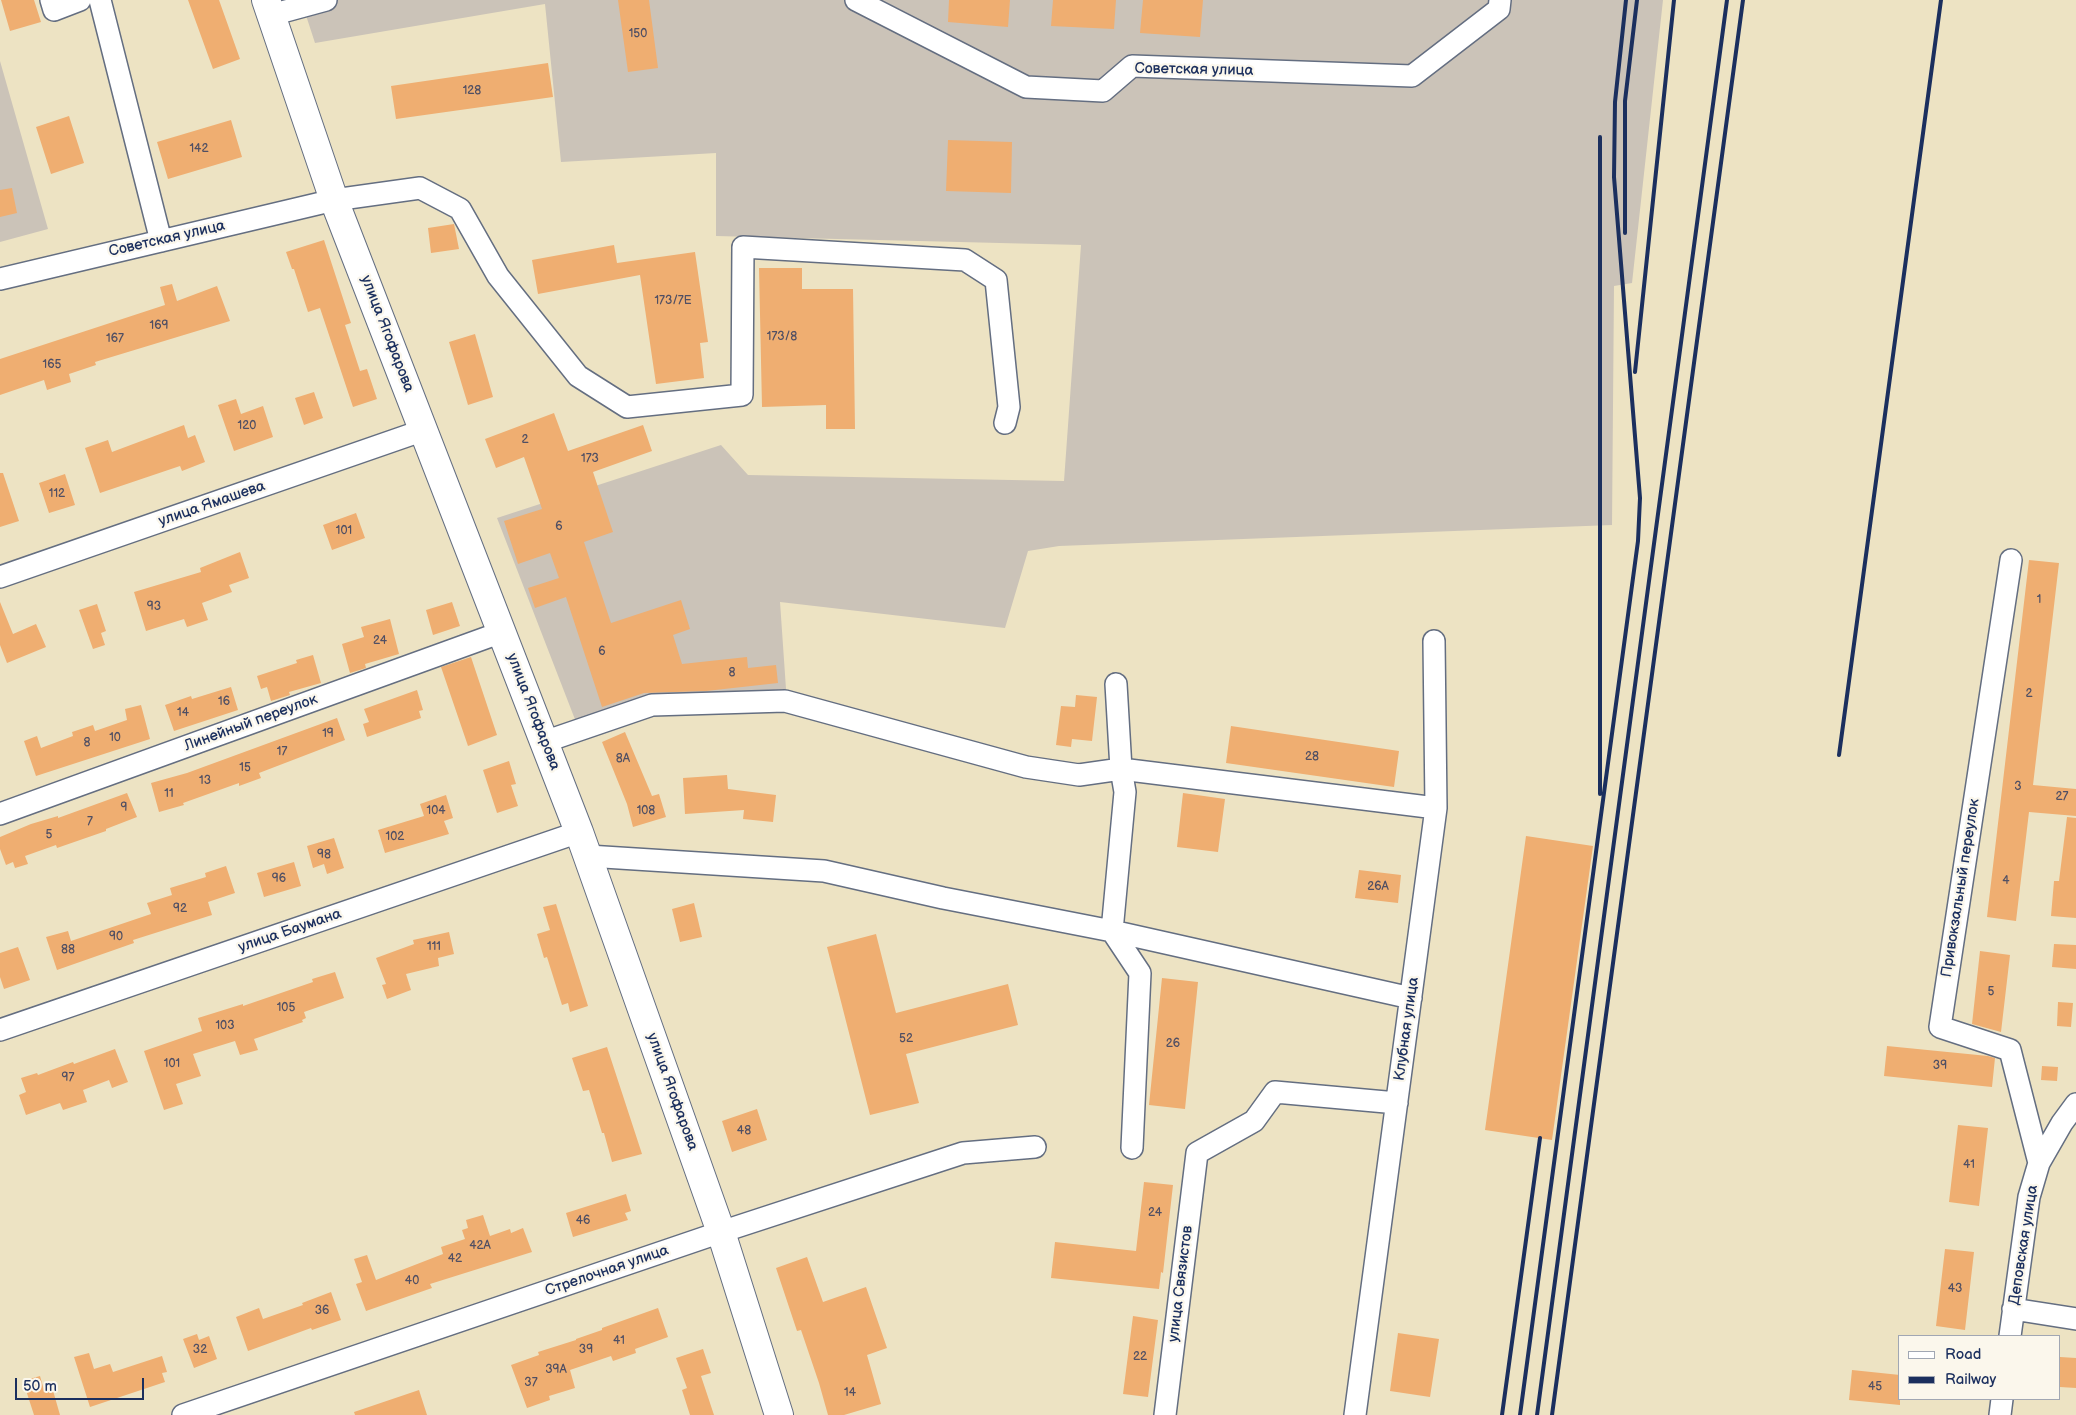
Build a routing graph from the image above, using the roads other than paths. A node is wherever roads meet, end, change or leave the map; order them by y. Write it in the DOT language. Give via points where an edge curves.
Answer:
graph roads {
  1 [pos="51,0"];
  2 [pos="80,0"];
  3 [pos="100,0"];
  4 [pos="326,0"];
  5 [pos="856,0"];
  6 [pos="1500,0"];
  7 [pos="268,7"];
  8 [pos="334,200"];
  9 [pos="160,241"];
  10 [pos="0,279"];
  11 [pos="1005,422"];
  12 [pos="424,430"];
  13 [pos="2011,560"];
  14 [pos="0,577"];
  15 [pos="502,632"];
  16 [pos="1434,641"];
  17 [pos="1116,684"];
  18 [pos="544,742"];
  19 [pos="1121,769"];
  20 [pos="1436,808"];
  21 [pos="0,814"];
  22 [pos="584,844"];
  23 [pos="1112,931"];
  24 [pos="1411,998"];
  25 [pos="0,1030"];
  26 [pos="1397,1103"];
  27 [pos="2076,1104"];
  28 [pos="1035,1146"];
  29 [pos="1132,1148"];
  30 [pos="2039,1163"];
  31 [pos="721,1232"];
  32 [pos="2013,1309"];
  33 [pos="2076,1319"];
  34 [pos="2010,1335"];
  35 [pos="2002,1400"];
  36 [pos="183,1415"];
  37 [pos="780,1415"];
  38 [pos="1165,1415"];
  39 [pos="1355,1415"];
  40 [pos="2000,1415"];
  1 -- 2 [label="street" via="54,10"];
  3 -- 9 [label="street"];
  4 -- 7 [label="street"];
  5 -- 6 [label="street, Советская улица" via="1026,87 1103,91 1132,66 1412,76 1499,9"];
  7 -- 8 [label="main road, улица Ягофарова"];
  8 -- 9 [label="street, Советская улица"];
  8 -- 11 [label="street, Советская улица" via="420,188 460,209 498,276 578,376 627,407 742,395 743,246 965,260 996,280 1009,407"];
  8 -- 12 [label="main road, улица Ягофарова"];
  9 -- 10 [label="street, Советская улица"];
  12 -- 14 [label="street, улица Ямашева"];
  12 -- 15 [label="main road, улица Ягофарова"];
  13 -- 30 [label="street, Привокзальный переулок" via="1940,1026 2010,1050"];
  15 -- 18 [label="main road, улица Ягофарова"];
  15 -- 21 [label="street, Линейный переулок"];
  16 -- 20 [label="street, Клубная улица"];
  17 -- 19 [label="street"];
  18 -- 19 [label="street" via="652,705 784,701 1026,766 1079,776"];
  18 -- 22 [label="main road, улица Ягофарова"];
  19 -- 20 [label="street"];
  19 -- 23 [label="street" via="1125,792"];
  20 -- 24 [label="street, Клубная улица"];
  22 -- 23 [label="street" via="824,871"];
  22 -- 25 [label="street, улица Баумана"];
  22 -- 31 [label="main road, улица Ягофарова"];
  23 -- 24 [label="street"];
  23 -- 29 [label="street" via="1140,972"];
  24 -- 26 [label="street, Клубная улица"];
  26 -- 38 [label="street, улица Связистов" via="1275,1092 1254,1121 1197,1153"];
  26 -- 39 [label="street, Клубная улица"];
  27 -- 30 [label="street, Деповская улица"];
  28 -- 31 [label="street, Стрелочная улица" via="964,1153"];
  30 -- 32 [label="street, Деповская улица" via="2029,1197"];
  31 -- 36 [label="street, Стрелочная улица"];
  31 -- 37 [label="main road, улица Ягофарова"];
  32 -- 33 [label="street"];
  32 -- 34 [label="street, Деповская улица"];
  35 -- 40 [label="street"];
}
